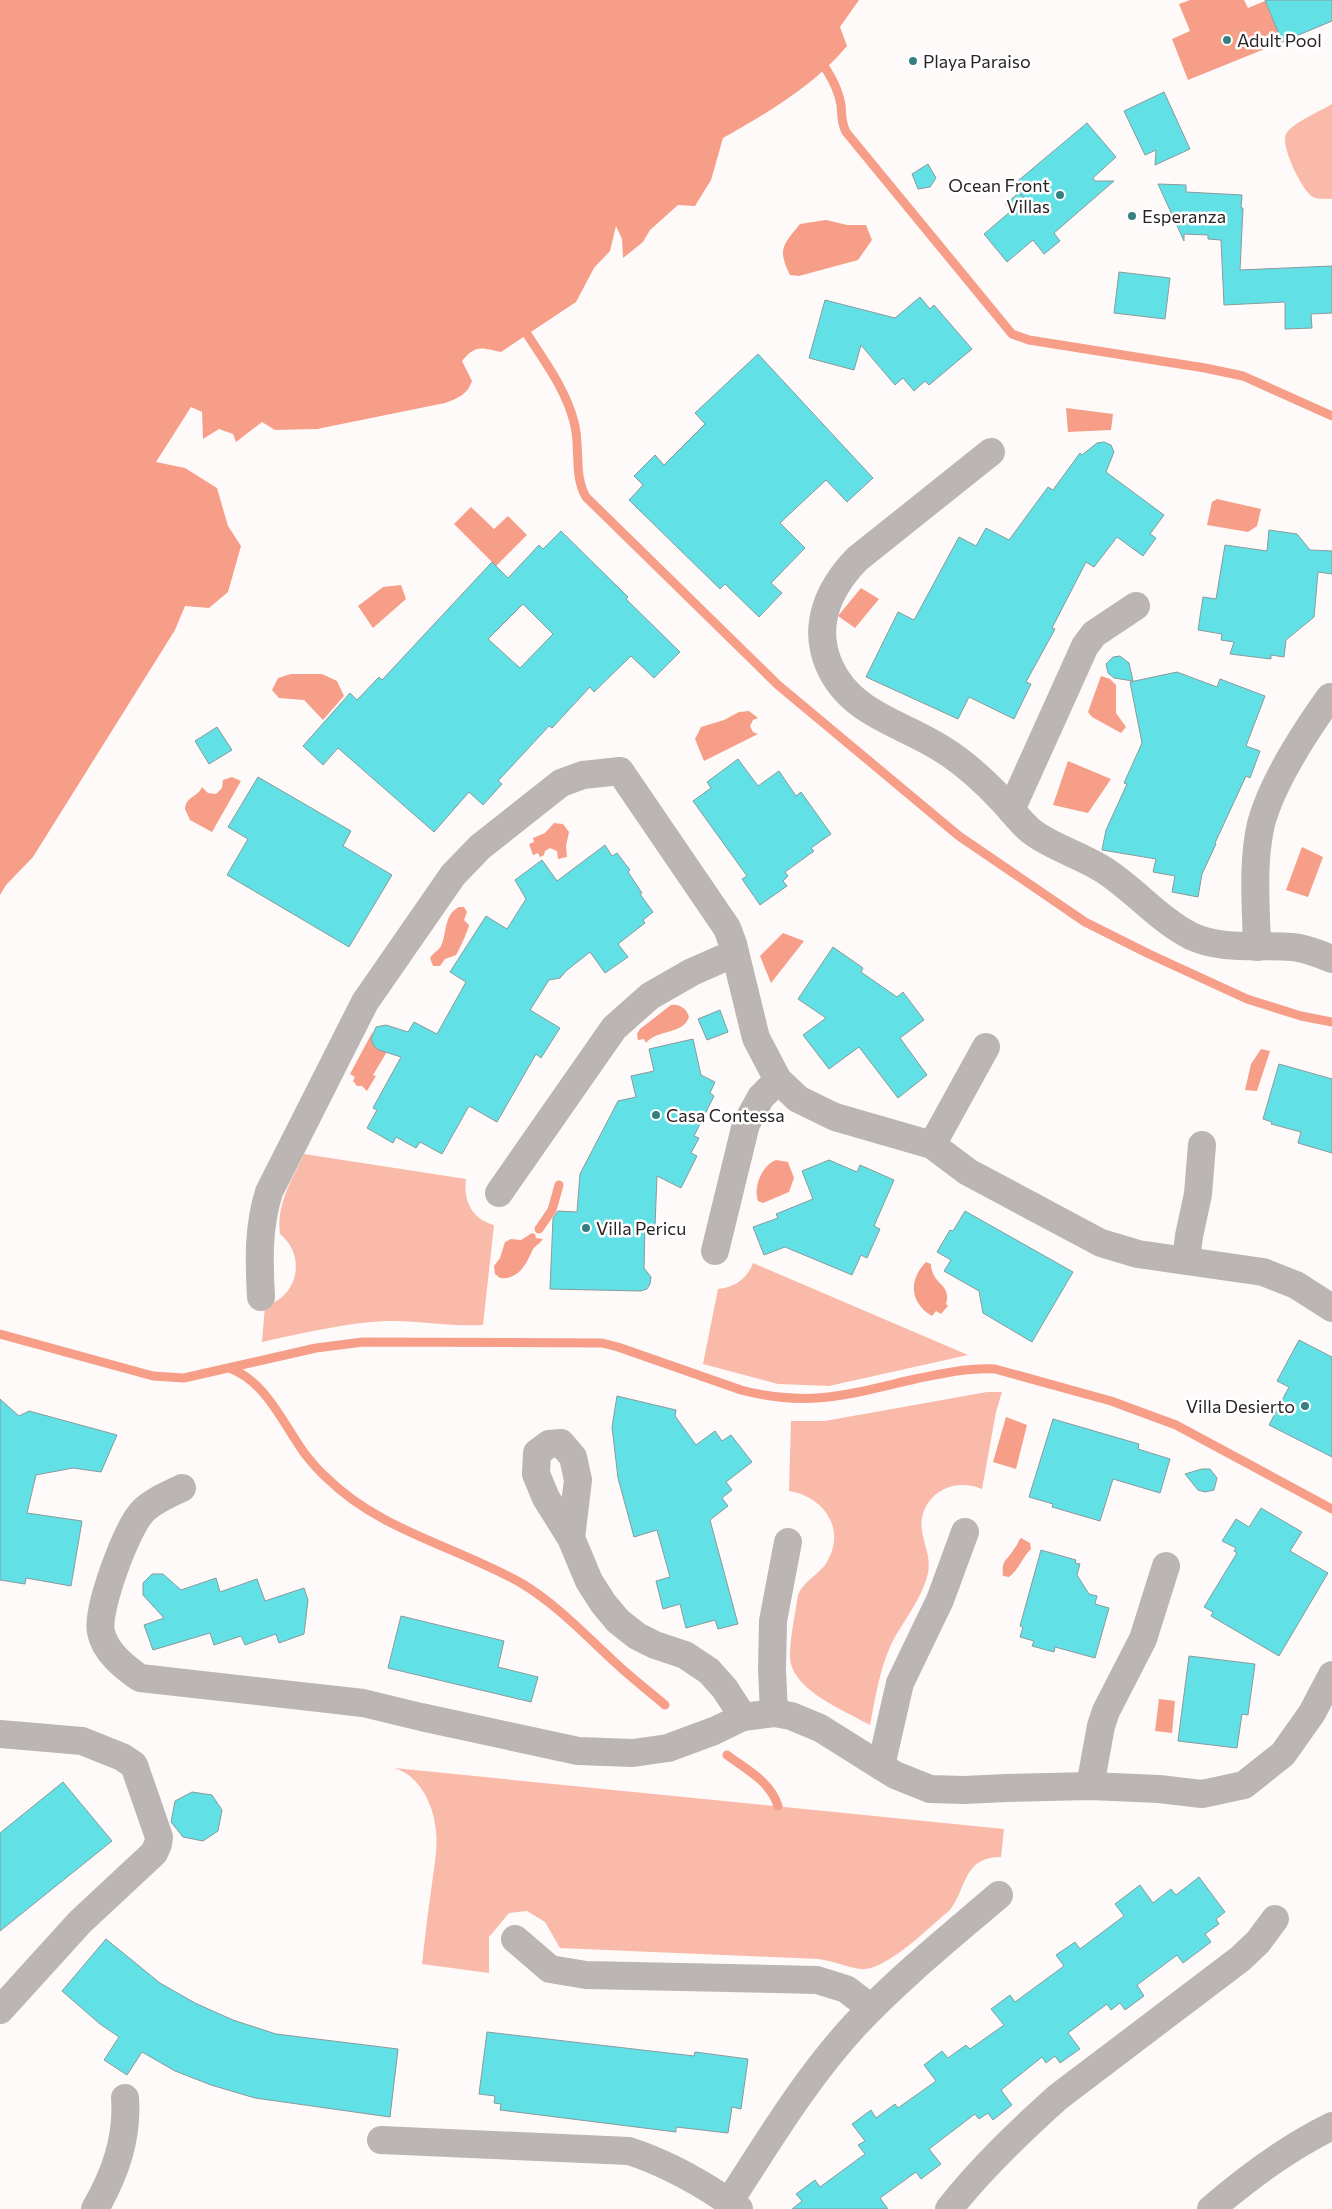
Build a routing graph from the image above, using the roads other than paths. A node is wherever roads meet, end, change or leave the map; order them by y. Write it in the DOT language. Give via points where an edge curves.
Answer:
graph roads {
  1 [pos="991,452"];
  2 [pos="1136,606"];
  3 [pos="1330,697"];
  4 [pos="1011,810"];
  5 [pos="1257,947"];
  6 [pos="735,954"];
  7 [pos="1332,959"];
  8 [pos="986,1047"];
  9 [pos="778,1080"];
  10 [pos="932,1145"];
  11 [pos="1202,1145"];
  12 [pos="499,1193"];
  13 [pos="715,1252"];
  14 [pos="1186,1260"];
  15 [pos="261,1297"];
  16 [pos="1332,1308"];
  17 [pos="182,1488"];
  18 [pos="965,1532"];
  19 [pos="571,1538"];
  20 [pos="788,1542"];
  21 [pos="1166,1566"];
  22 [pos="1332,1676"];
  23 [pos="774,1713"];
  24 [pos="743,1717"];
  25 [pos="0,1734"];
  26 [pos="881,1766"];
  27 [pos="1090,1786"];
  28 [pos="999,1896"];
  29 [pos="1275,1919"];
  30 [pos="515,1939"];
  31 [pos="871,2008"];
  32 [pos="0,2010"];
  33 [pos="125,2098"];
  34 [pos="1332,2126"];
  35 [pos="381,2140"];
  36 [pos="734,2205"];
  37 [pos="95,2209"];
  38 [pos="949,2209"];
  39 [pos="1211,2209"];
  1 -- 4 [label="street" via="843,573 824,609 823,636 829,665 858,704 961,761"];
  2 -- 4 [label="street" via="1094,634 1084,646"];
  3 -- 5 [label="street" via="1298,745 1261,824 1256,875"];
  4 -- 5 [label="street" via="1031,831 1104,870 1151,910 1193,937 1223,945"];
  5 -- 7 [label="street" via="1295,947"];
  6 -- 9 [label="street" via="756,1038"];
  6 -- 12 [label="street" via="692,972 650,996 614,1028"];
  6 -- 15 [label="street" via="721,917 620,771 584,775 561,783 492,837 461,866 365,1002 269,1192 258,1249"];
  8 -- 10 [label="street"];
  9 -- 10 [label="street" via="798,1099 829,1114"];
  9 -- 13 [label="street" via="761,1097 746,1124"];
  10 -- 14 [label="street" via="968,1172 1100,1242 1138,1254"];
  11 -- 14 [label="street" via="1198,1194"];
  14 -- 16 [label="street" via="1263,1272 1296,1285"];
  17 -- 24 [label="street" via="144,1510 134,1521 100,1615 100,1633 116,1660 140,1678 363,1703 578,1750 633,1753 668,1748"];
  18 -- 26 [label="street" via="940,1600 900,1683"];
  19 -- 24 [label="street" via="589,1581 618,1621 637,1636 686,1655 710,1671"];
  20 -- 23 [label="street" via="773,1621"];
  21 -- 27 [label="street" via="1143,1639 1106,1711"];
  22 -- 27 [label="street" via="1312,1713 1283,1754 1244,1784 1202,1794"];
  23 -- 24 [label="street"];
  23 -- 26 [label="street" via="820,1728"];
  25 -- 32 [label="street" via="82,1742 122,1757 134,1765 159,1837 154,1853 80,1922"];
  26 -- 27 [label="street" via="930,1789"];
  28 -- 31 [label="street"];
  29 -- 38 [label="street" via="1240,1959 1058,2097 989,2162"];
  30 -- 31 [label="street" via="550,1969 586,1975 817,1980 839,1985"];
  31 -- 36 [label="street" via="810,2083"];
  33 -- 37 [label="street" via="121,2150"];
  34 -- 39 [label="street" via="1282,2156"];
  35 -- 36 [label="street" via="628,2151 680,2171"];
}
